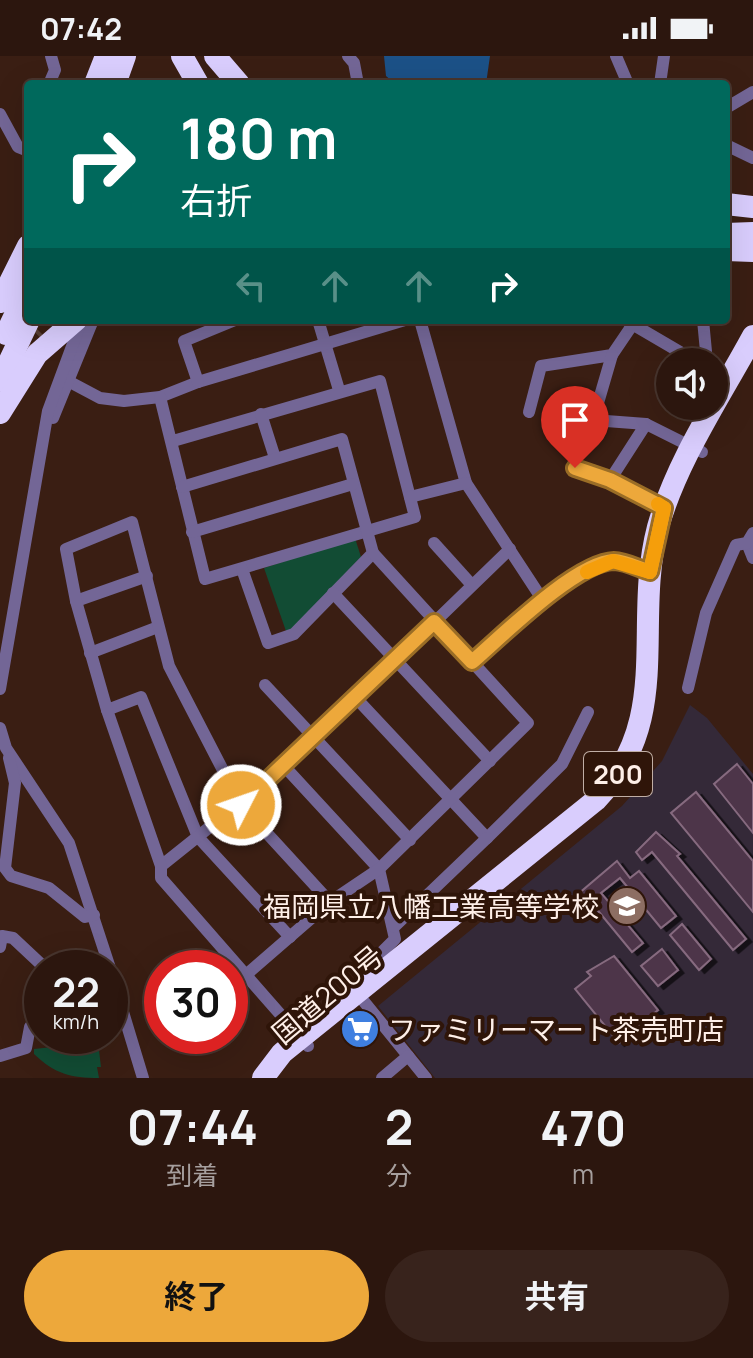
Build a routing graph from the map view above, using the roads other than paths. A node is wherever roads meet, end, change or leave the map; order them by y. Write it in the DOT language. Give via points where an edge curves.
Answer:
graph roads {
  1 [pos="51,56"];
  2 [pos="90,56"];
  3 [pos="106,56"];
  4 [pos="125,56"];
  5 [pos="182,56"];
  6 [pos="213,56"];
  7 [pos="225,56"];
  8 [pos="348,56"];
  9 [pos="616,56"];
  10 [pos="664,56"];
  11 [pos="51,80"];
  12 [pos="83,80"];
  13 [pos="97,80"];
  14 [pos="116,80"];
  15 [pos="196,80"];
  16 [pos="233,80"];
  17 [pos="245,80"];
  18 [pos="357,80"];
  19 [pos="626,80"];
  20 [pos="661,80"];
  21 [pos="753,92"];
  22 [pos="730,106"];
  23 [pos="0,114"];
  24 [pos="24,146"];
  25 [pos="730,147"];
  26 [pos="753,158"];
  27 [pos="738,224"];
  28 [pos="753,251"];
  29 [pos="24,253"];
  30 [pos="24,297"];
  31 [pos="0,302"];
  32 [pos="39,324"];
  33 [pos="73,324"];
  34 [pos="77,324"];
  35 [pos="91,324"];
  36 [pos="225,324"];
  37 [pos="319,324"];
  38 [pos="393,324"];
  39 [pos="421,324"];
  40 [pos="628,324"];
  41 [pos="632,324"];
  42 [pos="703,324"];
  43 [pos="753,336"];
  44 [pos="327,346"];
  45 [pos="0,348"];
  46 [pos="673,348"];
  47 [pos="706,348"];
  48 [pos="612,355"];
  49 [pos="733,369"];
  50 [pos="0,381"];
  51 [pos="68,381"];
  52 [pos="198,382"];
  53 [pos="339,390"];
  54 [pos="160,397"];
  55 [pos="529,412"];
  56 [pos="0,413"];
  57 [pos="261,414"];
  58 [pos="712,420"];
  59 [pos="646,424"];
  60 [pos="173,441"];
  61 [pos="40,450"];
  62 [pos="698,450"];
  63 [pos="275,458"];
  64 [pos="575,468"];
  65 [pos="610,480"];
  66 [pos="466,483"];
  67 [pos="353,484"];
  68 [pos="182,487"];
  69 [pos="410,497"];
  70 [pos="669,510"];
  71 [pos="368,528"];
  72 [pos="192,532"];
  73 [pos="750,538"];
  74 [pos="434,543"];
  75 [pos="510,549"];
  76 [pos="373,553"];
  77 [pos="753,558"];
  78 [pos="242,569"];
  79 [pos="654,572"];
  80 [pos="147,576"];
  81 [pos="471,584"];
  82 [pos="333,593"];
  83 [pos="542,599"];
  84 [pos="76,601"];
  85 [pos="434,622"];
  86 [pos="158,627"];
  87 [pos="90,653"];
  88 [pos="396,658"];
  89 [pos="472,662"];
  90 [pos="265,685"];
  91 [pos="688,688"];
  92 [pos="0,689"];
  93 [pos="356,698"];
  94 [pos="107,710"];
  95 [pos="588,712"];
  96 [pos="0,728"];
  97 [pos="316,736"];
  98 [pos="2,741"];
  99 [pos="490,761"];
  100 [pos="285,767"];
  101 [pos="450,801"];
  102 [pos="241,805"];
  103 [pos="198,837"];
  104 [pos="487,838"];
  105 [pos="410,840"];
  106 [pos="161,866"];
  107 [pos="379,869"];
  108 [pos="330,902"];
  109 [pos="94,915"];
  110 [pos="394,927"];
  111 [pos="290,937"];
  112 [pos="0,947"];
  113 [pos="26,950"];
  114 [pos="104,950"];
  115 [pos="226,950"];
  116 [pos="389,967"];
  117 [pos="248,973"];
  118 [pos="248,975"];
  119 [pos="360,997"];
  120 [pos="128,1029"];
  121 [pos="305,1042"];
  122 [pos="24,1049"];
  123 [pos="0,1056"];
  124 [pos="408,1056"];
  125 [pos="143,1078"];
  126 [pos="263,1078"];
  127 [pos="278,1078"];
  128 [pos="382,1078"];
  129 [pos="426,1078"];
  1 -- 11 [label="street" via="55,70"];
  2 -- 12 [label="highway"];
  3 -- 13 [label="highway"];
  4 -- 14 [label="highway"];
  5 -- 15 [label="highway"];
  6 -- 16 [label="highway"];
  7 -- 17 [label="highway"];
  8 -- 18 [label="street"];
  9 -- 19 [label="street"];
  10 -- 20 [label="street"];
  21 -- 22 [label="street"];
  23 -- 24 [label="street" via="18,147"];
  25 -- 26 [label="street"];
  27 -- 28 [label="highway"];
  29 -- 31 [label="highway"];
  30 -- 45 [label="highway"];
  32 -- 50 [label="highway"];
  33 -- 56 [label="highway" via="37,354"];
  34 -- 61 [label="street"];
  35 -- 51 [label="street"];
  36 -- 52 [label="street" via="184,341"];
  37 -- 44 [label="street"];
  38 -- 44 [label="street"];
  39 -- 66 [label="street"];
  40 -- 48 [label="street"];
  41 -- 46 [label="street"];
  42 -- 47 [label="street"];
  43 -- 49 [label="highway, 国道200号 / 200"];
  44 -- 52 [label="street"];
  44 -- 53 [label="street"];
  48 -- 55 [label="street" via="541,366"];
  48 -- 59 [label="street" via="593,420"];
  51 -- 54 [label="street" via="100,398"];
  51 -- 61 [label="street"];
  52 -- 54 [label="street"];
  53 -- 57 [label="street"];
  53 -- 69 [label="street" via="380,381"];
  54 -- 60 [label="street"];
  57 -- 60 [label="street"];
  57 -- 63 [label="street"];
  58 -- 62 [label="highway, 国道200号 / 200"];
  59 -- 62 [label="street"];
  59 -- 65 [label="street"];
  60 -- 68 [label="street"];
  61 -- 92 [label="street"];
  62 -- 70 [label="highway, 国道200号 / 200"];
  63 -- 67 [label="street" via="342,439"];
  63 -- 68 [label="street"];
  64 -- 65 [label="street"];
  65 -- 70 [label="street"];
  66 -- 69 [label="street"];
  66 -- 75 [label="street"];
  67 -- 71 [label="street"];
  67 -- 72 [label="street"];
  68 -- 72 [label="street"];
  69 -- 71 [label="street" via="415,517"];
  70 -- 79 [label="highway, 国道200号 / 200"];
  71 -- 76 [label="street"];
  71 -- 78 [label="street"];
  72 -- 78 [label="street" via="205,579"];
  73 -- 77 [label="street"];
  73 -- 91 [label="street" via="736,545 706,613"];
  74 -- 81 [label="street"];
  75 -- 81 [label="street"];
  75 -- 83 [label="street"];
  76 -- 82 [label="street"];
  76 -- 85 [label="street"];
  78 -- 82 [label="street" via="268,643 294,634"];
  79 -- 83 [label="street" via="613,561"];
  79 -- 116 [label="highway, 国道200号 / 200" via="641,725 622,768 596,800"];
  79 -- 119 [label="highway, 国道200号 / 200" via="655,704 645,751 633,773 604,806"];
  80 -- 84 [label="street"];
  80 -- 84 [label="street" via="132,522 66,549"];
  80 -- 86 [label="street"];
  81 -- 85 [label="street"];
  82 -- 88 [label="street"];
  83 -- 89 [label="street"];
  84 -- 87 [label="street"];
  85 -- 88 [label="street"];
  85 -- 89 [label="street"];
  86 -- 87 [label="street"];
  86 -- 102 [label="street" via="169,666"];
  87 -- 94 [label="street"];
  88 -- 93 [label="street"];
  88 -- 99 [label="street"];
  89 -- 99 [label="street" via="528,723"];
  90 -- 97 [label="street"];
  93 -- 97 [label="street"];
  93 -- 101 [label="street"];
  94 -- 103 [label="street" via="141,697"];
  94 -- 106 [label="street"];
  95 -- 104 [label="street" via="562,764"];
  96 -- 98 [label="street"];
  97 -- 100 [label="street"];
  97 -- 105 [label="street"];
  98 -- 109 [label="street" via="69,843"];
  98 -- 109 [label="street" via="15,783 5,868 11,876 49,888 85,917"];
  99 -- 101 [label="street"];
  100 -- 102 [label="street"];
  100 -- 107 [label="street"];
  101 -- 104 [label="street"];
  101 -- 105 [label="street"];
  102 -- 103 [label="street"];
  102 -- 108 [label="street"];
  103 -- 106 [label="street"];
  103 -- 111 [label="street"];
  104 -- 110 [label="street"];
  105 -- 107 [label="street"];
  106 -- 115 [label="street" via="161,878"];
  107 -- 108 [label="street"];
  107 -- 110 [label="street"];
  108 -- 111 [label="street"];
  109 -- 114 [label="street"];
  110 -- 116 [label="street" via="395,939 380,954"];
  111 -- 117 [label="street"];
  112 -- 113 [label="street" via="2,936"];
  116 -- 119 [label="highway, 国道200号 / 200"];
  118 -- 121 [label="street"];
  119 -- 121 [label="highway, 国道200号 / 200"];
  119 -- 124 [label="street"];
  120 -- 125 [label="street"];
  121 -- 126 [label="highway, 国道200号 / 200" via="282,1053"];
  121 -- 127 [label="highway, 国道200号 / 200"];
  122 -- 123 [label="street"];
  124 -- 128 [label="street"];
  124 -- 129 [label="street"];
}
